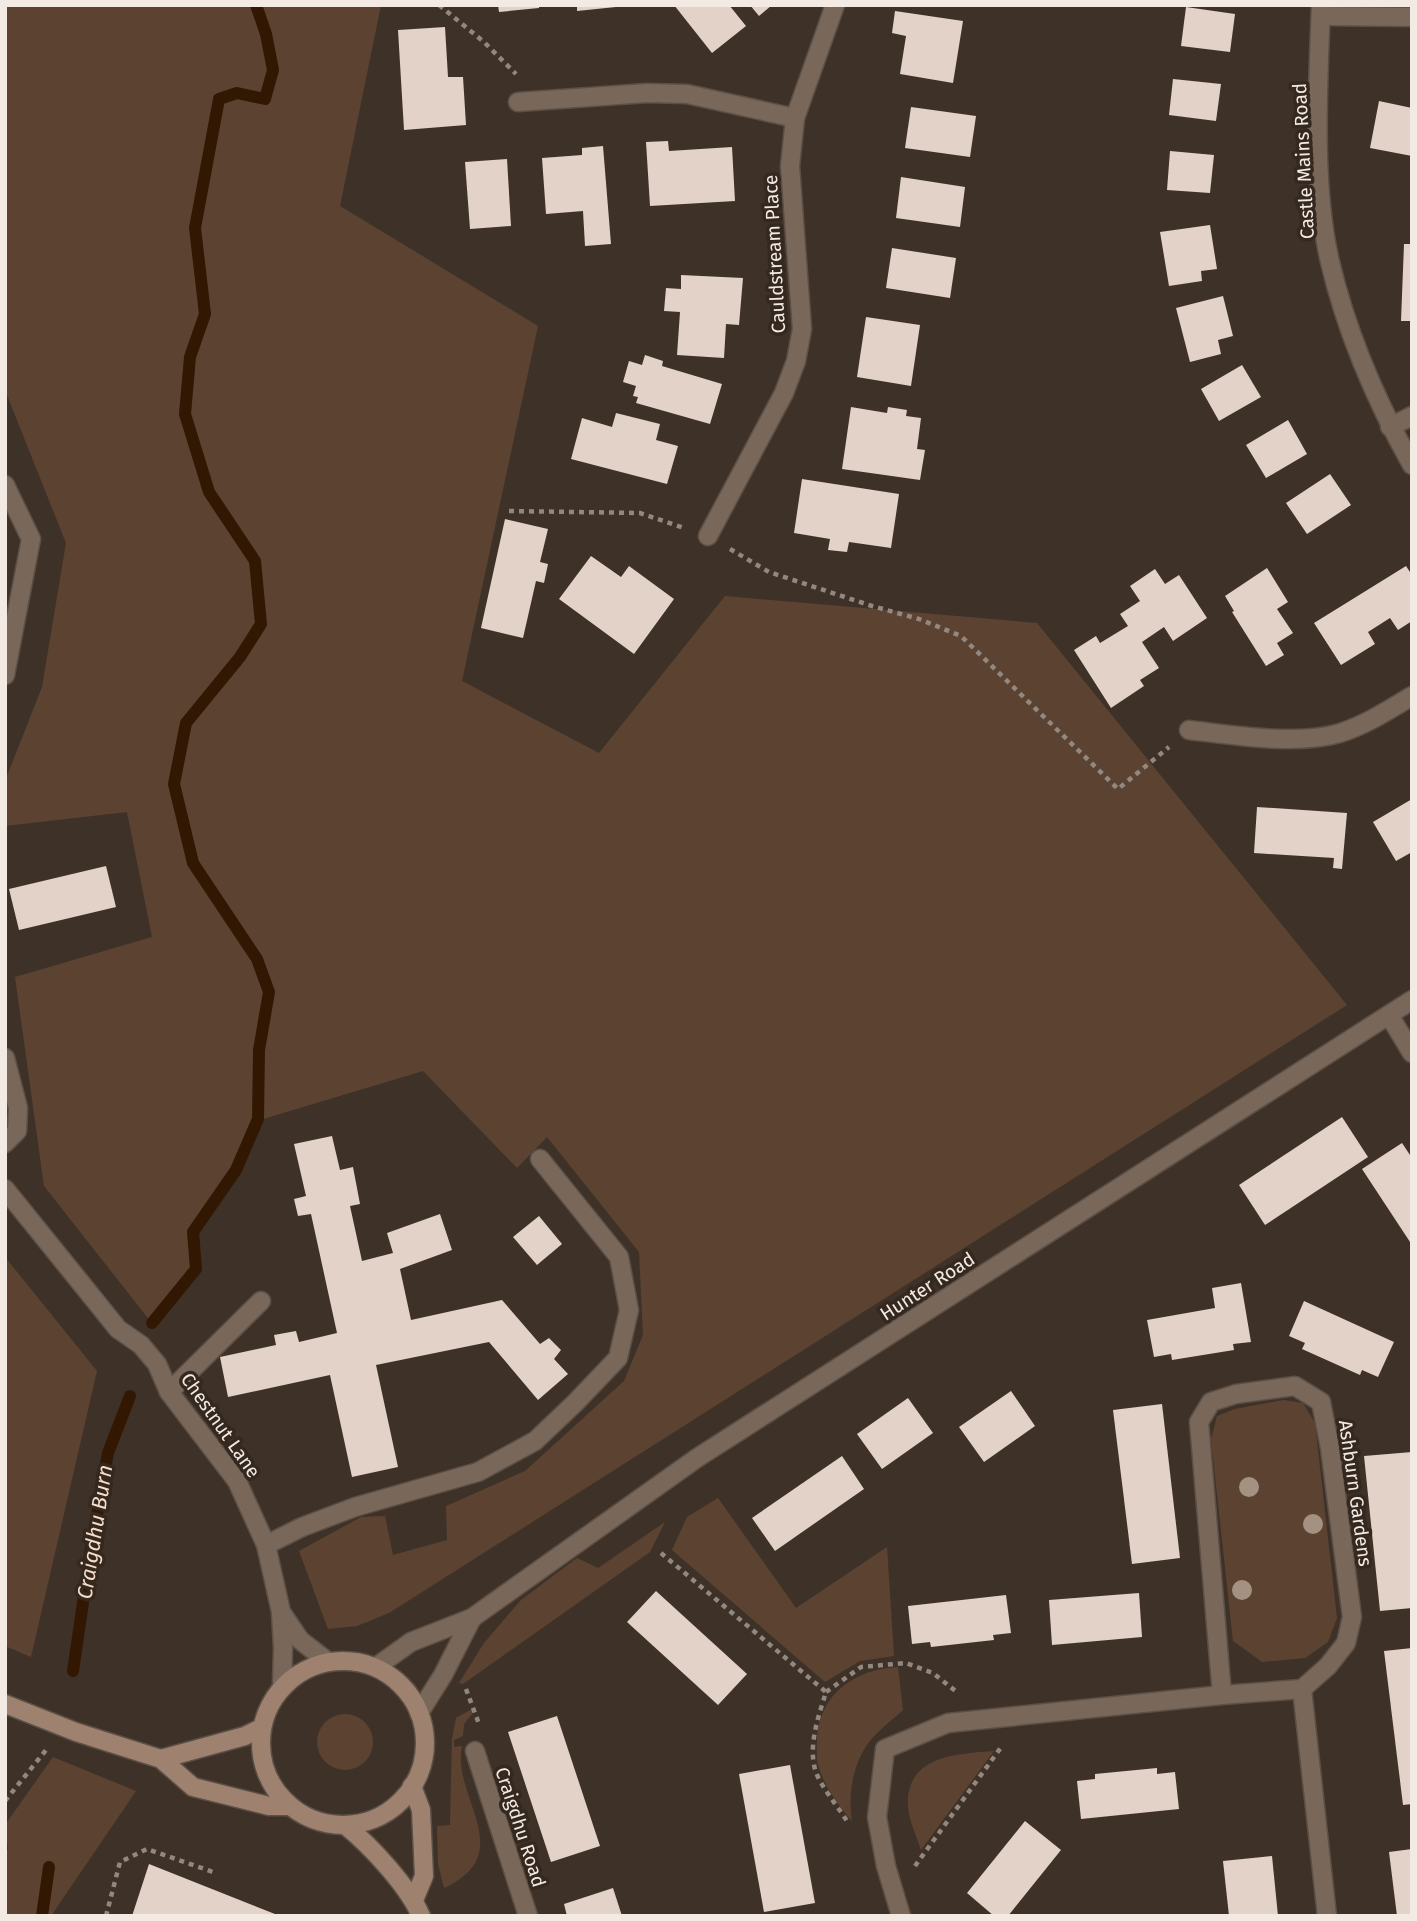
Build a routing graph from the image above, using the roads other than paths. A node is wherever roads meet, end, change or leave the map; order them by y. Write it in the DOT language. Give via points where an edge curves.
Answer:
graph roads {
  1 [pos="835,5"];
  2 [pos="1321,11"];
  3 [pos="1412,17"];
  4 [pos="518,102"];
  5 [pos="795,118"];
  6 [pos="1412,416"];
  7 [pos="1390,427"];
  8 [pos="1412,465"];
  9 [pos="5,485"];
  10 [pos="708,536"];
  11 [pos="5,675"];
  12 [pos="1412,696"];
  13 [pos="1189,730"];
  14 [pos="1412,1000"];
  15 [pos="1389,1015"];
  16 [pos="1412,1052"];
  17 [pos="5,1058"];
  18 [pos="5,1143"];
  19 [pos="540,1159"];
  20 [pos="5,1189"];
  21 [pos="261,1301"];
  22 [pos="169,1392"];
  23 [pos="265,1545"];
  24 [pos="281,1612"];
  25 [pos="472,1618"];
  26 [pos="327,1661"];
  27 [pos="376,1667"];
  28 [pos="282,1686"];
  29 [pos="1302,1689"];
  30 [pos="1222,1695"];
  31 [pos="5,1704"];
  32 [pos="419,1713"];
  33 [pos="261,1728"];
  34 [pos="478,1742"];
  35 [pos="161,1759"];
  36 [pos="412,1786"];
  37 [pos="289,1805"];
  38 [pos="345,1825"];
  39 [pos="417,1908"];
  40 [pos="528,1916"];
  41 [pos="901,1916"];
  42 [pos="1327,1916"];
  1 -- 5 [label="street, Cauldstream Place"];
  2 -- 3 [label="street"];
  2 -- 7 [label="street, Castle Mains Road" via="1318,135 1329,260 1354,346"];
  4 -- 5 [label="street" via="687,94"];
  5 -- 10 [label="street, Cauldstream Place" via="790,166 802,329 796,361 784,393"];
  6 -- 7 [label="street"];
  7 -- 8 [label="street, Castle Mains Road"];
  9 -- 11 [label="street" via="31,540"];
  12 -- 13 [label="street" via="1338,734 1259,738"];
  14 -- 15 [label="street, Hunter Road"];
  15 -- 16 [label="street"];
  15 -- 25 [label="street, Hunter Road" via="697,1458"];
  17 -- 18 [label="street" via="18,1108 17,1131"];
  19 -- 23 [label="street" via="619,1257 629,1310 618,1357 535,1441 478,1472 355,1507"];
  20 -- 22 [label="street, Chestnut Lane" via="118,1329 157,1364"];
  21 -- 22 [label="street"];
  22 -- 23 [label="street, Chestnut Lane" via="237,1481"];
  23 -- 24 [label="street, Chestnut Lane"];
  24 -- 26 [label="street, Chestnut Lane" via="300,1640"];
  24 -- 28 [label="street, Chestnut Lane"];
  25 -- 27 [label="street, Hunter Road" via="411,1642"];
  25 -- 32 [label="street, Hunter Road"];
  26 -- 27 [label="main road"];
  26 -- 28 [label="main road"];
  27 -- 32 [label="main road" via="402,1686"];
  28 -- 33 [label="main road"];
  29 -- 30 [label="street"];
  29 -- 30 [label="street, Ashburn Gardens" via="1346,1643 1352,1617 1321,1402 1295,1386 1211,1402 1199,1422"];
  29 -- 42 [label="street"];
  30 -- 41 [label="street" via="948,1723 885,1749 877,1817"];
  31 -- 35 [label="main road"];
  32 -- 36 [label="main road" via="425,1738 423,1763"];
  33 -- 35 [label="main road"];
  33 -- 37 [label="main road" via="261,1757 271,1784"];
  34 -- 40 [label="street, Craigdhu Road"];
  35 -- 37 [label="main road" via="193,1787 269,1806"];
  36 -- 38 [label="main road" via="384,1814"];
  36 -- 39 [label="main road" via="421,1810 424,1876"];
  37 -- 38 [label="main road" via="306,1817"];
  38 -- 39 [label="main road" via="361,1838"];
}
